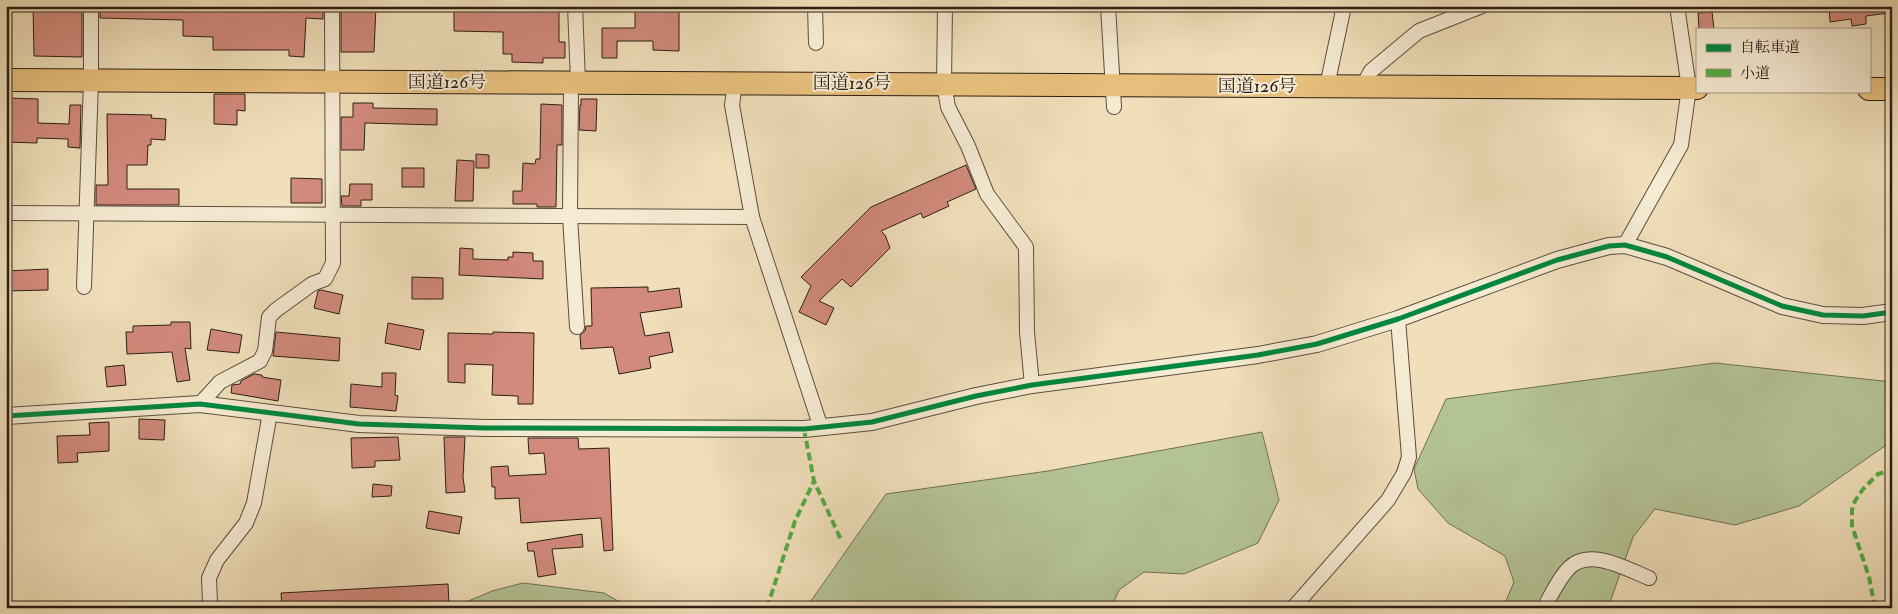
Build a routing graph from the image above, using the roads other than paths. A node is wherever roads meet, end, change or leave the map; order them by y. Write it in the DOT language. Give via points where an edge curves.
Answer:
graph roads {
  1 [pos="91,6"];
  2 [pos="332,6"];
  3 [pos="575,6"];
  4 [pos="816,6"];
  5 [pos="945,6"];
  6 [pos="1108,6"];
  7 [pos="1344,6"];
  8 [pos="1482,6"];
  9 [pos="1677,6"];
  10 [pos="816,43"];
  11 [pos="6,80"];
  12 [pos="92,80"];
  13 [pos="331,81"];
  14 [pos="575,82"];
  15 [pos="735,83"];
  16 [pos="944,84"];
  17 [pos="1112,85"];
  18 [pos="1327,86"];
  19 [pos="1362,87"];
  20 [pos="1693,88"];
  21 [pos="1870,89"];
  22 [pos="1892,89"];
  23 [pos="1114,107"];
  24 [pos="6,213"];
  25 [pos="87,213"];
  26 [pos="332,214"];
  27 [pos="570,217"];
  28 [pos="752,217"];
  29 [pos="1625,245"];
  30 [pos="84,287"];
  31 [pos="1892,312"];
  32 [pos="1398,319"];
  33 [pos="577,326"];
  34 [pos="1032,385"];
  35 [pos="200,404"];
  36 [pos="270,412"];
  37 [pos="6,416"];
  38 [pos="820,428"];
  39 [pos="1648,578"];
  40 [pos="207,608"];
  41 [pos="1293,608"];
  42 [pos="1544,608"];
  1 -- 12 [label="street"];
  2 -- 13 [label="street"];
  3 -- 14 [label="street"];
  4 -- 10 [label="street"];
  5 -- 16 [label="street"];
  6 -- 17 [label="street"];
  7 -- 18 [label="street"];
  8 -- 19 [label="street" via="1419,31 1372,71"];
  9 -- 20 [label="street"];
  11 -- 12 [label="highway, 国道126号"];
  12 -- 13 [label="highway, 国道126号"];
  12 -- 25 [label="street"];
  13 -- 14 [label="highway, 国道126号"];
  13 -- 26 [label="street"];
  14 -- 15 [label="highway, 国道126号"];
  14 -- 27 [label="street"];
  15 -- 16 [label="highway, 国道126号"];
  15 -- 28 [label="street" via="732,105"];
  16 -- 17 [label="highway, 国道126号"];
  16 -- 34 [label="street" via="948,107 987,194 1026,247 1027,332"];
  17 -- 18 [label="highway, 国道126号"];
  17 -- 23 [label="street"];
  18 -- 19 [label="highway, 国道126号"];
  19 -- 20 [label="highway, 国道126号"];
  20 -- 29 [label="street" via="1681,145"];
  21 -- 22 [label="highway"];
  24 -- 25 [label="street"];
  25 -- 26 [label="street"];
  25 -- 30 [label="street"];
  26 -- 27 [label="street"];
  26 -- 35 [label="street" via="333,263 325,279 312,284 269,317 265,351 260,361 220,382"];
  27 -- 28 [label="street"];
  27 -- 33 [label="street"];
  28 -- 38 [label="street"];
  29 -- 31 [label="street" via="1667,257 1782,306 1823,315 1863,316"];
  29 -- 32 [label="street" via="1557,260"];
  32 -- 34 [label="street" via="1317,344 1258,355"];
  32 -- 41 [label="street" via="1409,457 1404,473 1388,500"];
  34 -- 38 [label="street" via="872,422"];
  35 -- 36 [label="street"];
  35 -- 37 [label="street"];
  36 -- 38 [label="street" via="359,424 485,428"];
  36 -- 40 [label="street" via="254,503 246,523 216,560 209,578 210,603"];
  39 -- 42 [label="street" via="1605,560 1585,559 1570,566"];
}
